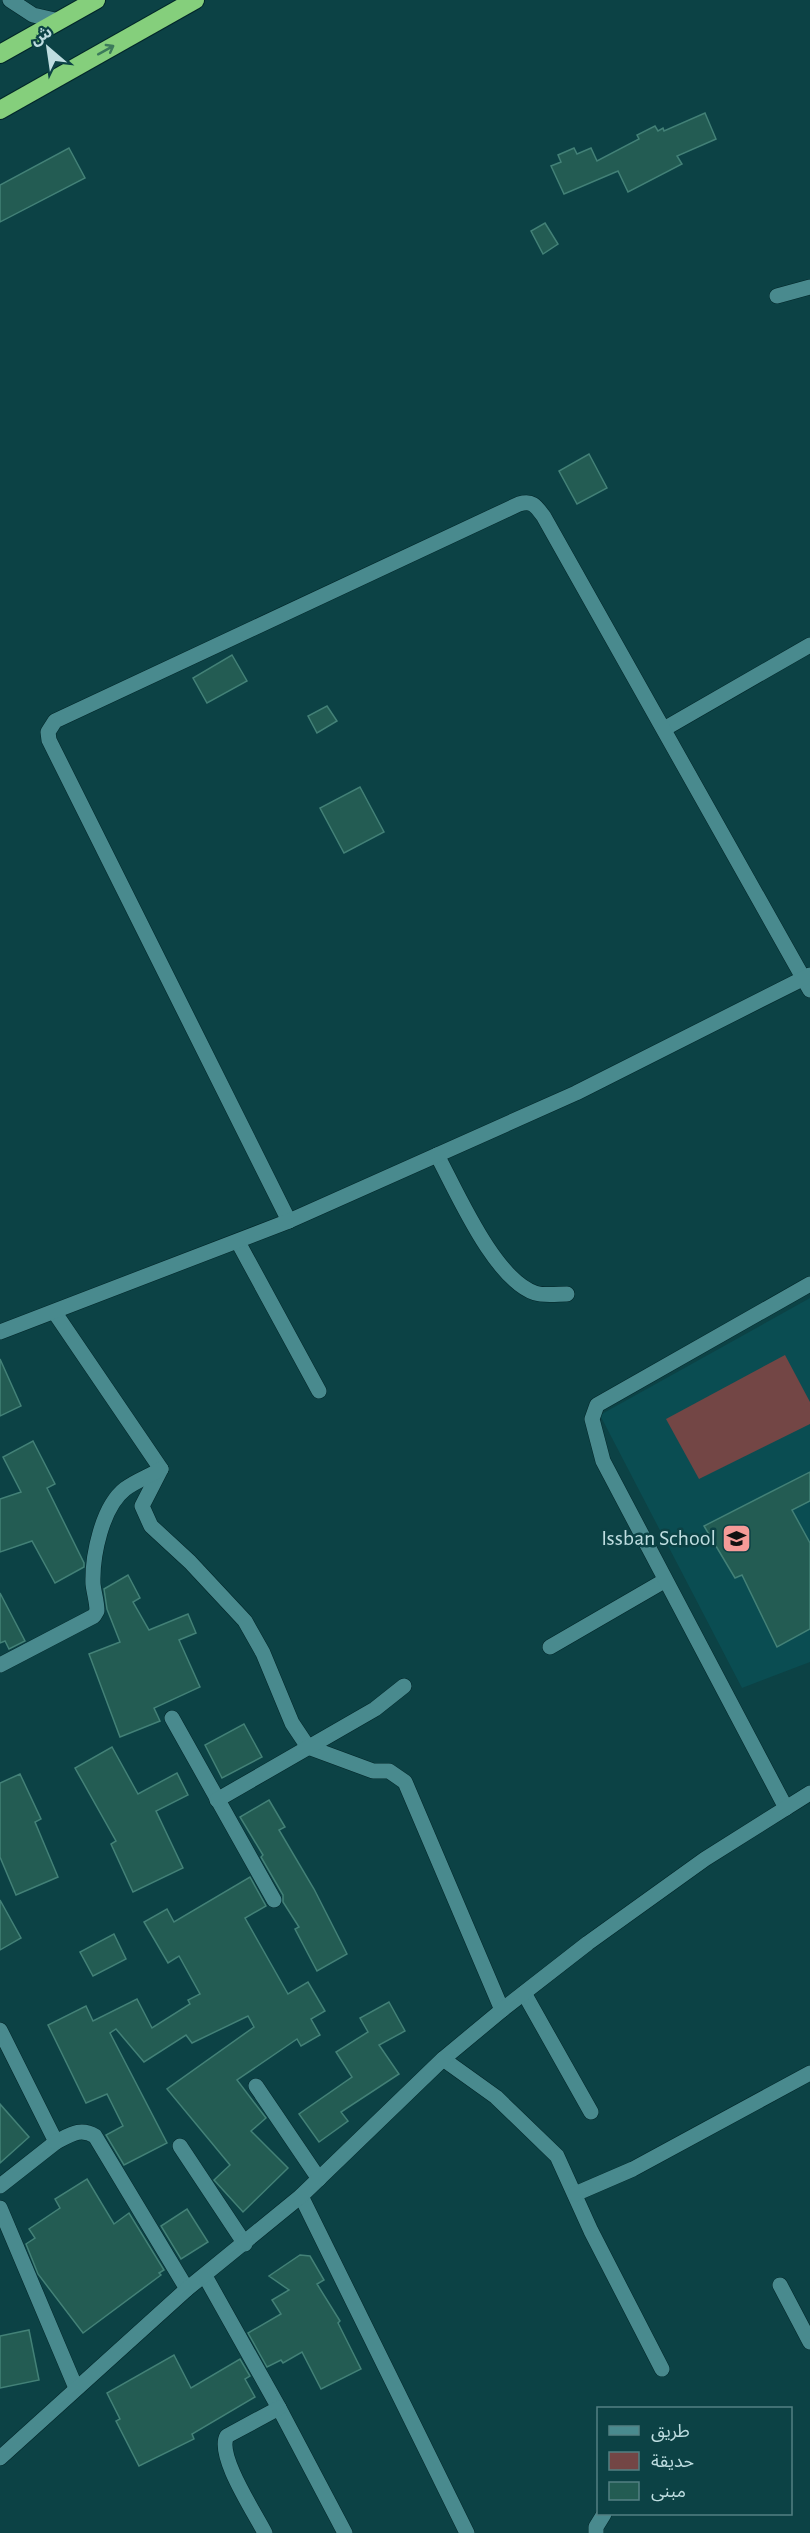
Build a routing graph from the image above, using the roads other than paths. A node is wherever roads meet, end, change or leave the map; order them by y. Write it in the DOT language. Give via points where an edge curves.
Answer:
graph roads {
  1 [pos="10,0"];
  2 [pos="96,0"];
  3 [pos="195,0"];
  4 [pos="59,21"];
  5 [pos="0,54"];
  6 [pos="0,110"];
  7 [pos="810,287"];
  8 [pos="777,296"];
  9 [pos="810,645"];
  10 [pos="664,729"];
  11 [pos="808,981"];
  12 [pos="437,1155"];
  13 [pos="289,1221"];
  14 [pos="238,1242"];
  15 [pos="810,1284"];
  16 [pos="567,1294"];
  17 [pos="56,1312"];
  18 [pos="0,1332"];
  19 [pos="319,1390"];
  20 [pos="161,1469"];
  21 [pos="664,1581"];
  22 [pos="550,1647"];
  23 [pos="0,1665"];
  24 [pos="404,1686"];
  25 [pos="172,1718"];
  26 [pos="308,1747"];
  27 [pos="810,1793"];
  28 [pos="217,1800"];
  29 [pos="786,1808"];
  30 [pos="274,1900"];
  31 [pos="524,1993"];
  32 [pos="502,2010"];
  33 [pos="0,2031"];
  34 [pos="443,2059"];
  35 [pos="810,2073"];
  36 [pos="256,2086"];
  37 [pos="591,2112"];
  38 [pos="56,2142"];
  39 [pos="180,2146"];
  40 [pos="319,2179"];
  41 [pos="0,2186"];
  42 [pos="575,2194"];
  43 [pos="301,2196"];
  44 [pos="0,2208"];
  45 [pos="245,2244"];
  46 [pos="205,2276"];
  47 [pos="780,2285"];
  48 [pos="188,2289"];
  49 [pos="810,2342"];
  50 [pos="662,2369"];
  51 [pos="76,2388"];
  52 [pos="279,2408"];
  53 [pos="0,2458"];
  54 [pos="603,2515"];
  55 [pos="265,2533"];
  56 [pos="345,2533"];
  57 [pos="467,2533"];
  58 [pos="596,2533"];
  1 -- 4 [label="street" via="33,15"];
  2 -- 4 [label="highway"];
  6 -- 3 [label="highway, one-way"];
  4 -- 5 [label="highway"];
  7 -- 8 [label="street"];
  9 -- 10 [label="street"];
  10 -- 11 [label="street"];
  10 -- 13 [label="street" via="544,517 536,505 528,502 55,721 48,732 49,740"];
  11 -- 12 [label="street"];
  12 -- 13 [label="street"];
  12 -- 16 [label="street" via="492,1255 512,1279 536,1293"];
  13 -- 14 [label="street"];
  14 -- 17 [label="street"];
  14 -- 19 [label="street"];
  15 -- 21 [label="street" via="597,1405 592,1412 603,1461"];
  17 -- 18 [label="street"];
  17 -- 20 [label="street"];
  20 -- 23 [label="street" via="125,1489 106,1518 96,1556 94,1616"];
  20 -- 26 [label="street" via="142,1506 151,1526 245,1621 292,1723"];
  21 -- 22 [label="street"];
  21 -- 29 [label="street"];
  24 -- 26 [label="street" via="375,1709"];
  25 -- 28 [label="street"];
  26 -- 28 [label="street"];
  26 -- 32 [label="street" via="373,1771 389,1771 405,1782"];
  27 -- 29 [label="street"];
  28 -- 30 [label="street"];
  29 -- 31 [label="street" via="705,1859"];
  31 -- 32 [label="street"];
  31 -- 37 [label="street"];
  32 -- 34 [label="street"];
  33 -- 38 [label="street"];
  34 -- 40 [label="street"];
  34 -- 42 [label="street" via="496,2097 532,2130 557,2156"];
  35 -- 42 [label="street" via="633,2169"];
  36 -- 40 [label="street"];
  38 -- 41 [label="street"];
  38 -- 48 [label="street" via="76,2132 95,2136"];
  39 -- 45 [label="street"];
  40 -- 43 [label="street"];
  42 -- 50 [label="street"];
  43 -- 45 [label="street"];
  43 -- 57 [label="street"];
  44 -- 51 [label="street"];
  45 -- 46 [label="street"];
  46 -- 48 [label="street"];
  46 -- 52 [label="street"];
  47 -- 49 [label="street"];
  48 -- 51 [label="street"];
  51 -- 53 [label="street"];
  52 -- 55 [label="street" via="227,2436 223,2442 225,2457"];
  52 -- 56 [label="street"];
  54 -- 58 [label="street"];
}
